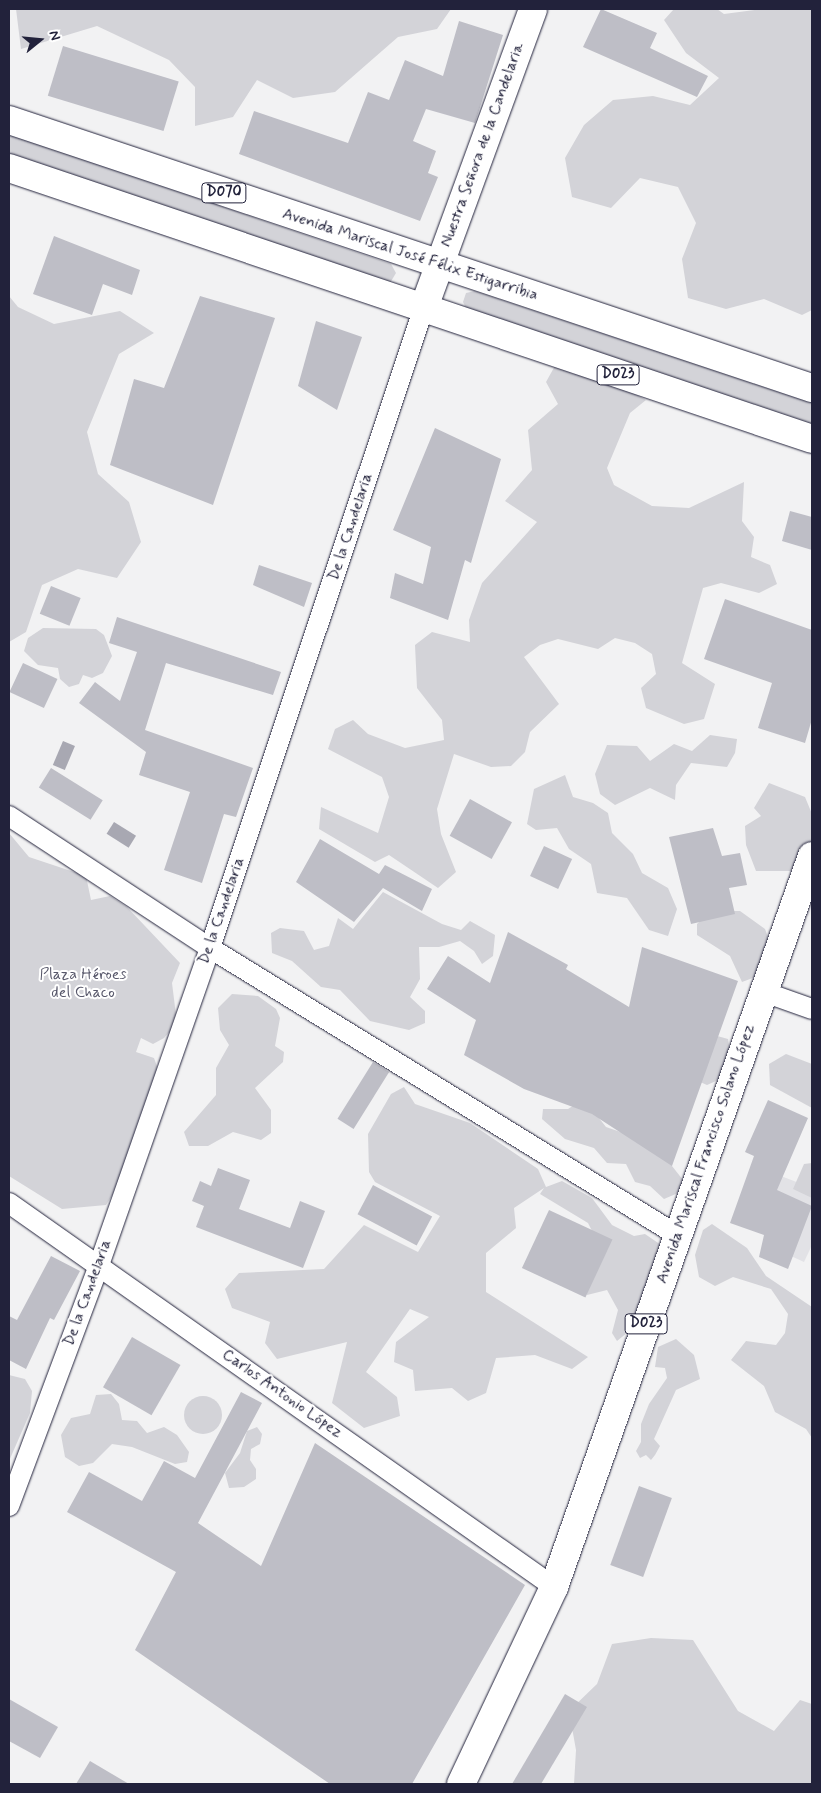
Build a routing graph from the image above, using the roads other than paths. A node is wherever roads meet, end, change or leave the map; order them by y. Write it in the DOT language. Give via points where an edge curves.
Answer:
graph roads {
  1 [pos="532,9"];
  2 [pos="9,120"];
  3 [pos="9,168"];
  4 [pos="439,266"];
  5 [pos="423,310"];
  6 [pos="812,388"];
  7 [pos="812,439"];
  8 [pos="9,816"];
  9 [pos="812,856"];
  10 [pos="210,948"];
  11 [pos="764,992"];
  12 [pos="812,1009"];
  13 [pos="9,1203"];
  14 [pos="677,1235"];
  15 [pos="99,1265"];
  16 [pos="9,1506"];
  17 [pos="554,1587"];
  18 [pos="461,1784"];
  1 -- 4 [label="main road, Nuestra Señora de la Candelaria"];
  2 -- 4 [label="main road, Avenida Mariscal José Félix Estigarribia / D070"];
  3 -- 5 [label="main road"];
  4 -- 5 [label="main road, Nuestra Señora de la Candelaria"];
  4 -- 6 [label="main road, Avenida Mariscal José Félix Estigarribia"];
  5 -- 7 [label="main road, D023"];
  5 -- 10 [label="street, De la Candelaria"];
  8 -- 10 [label="street"];
  9 -- 11 [label="main road, Avenida Mariscal Francisco Solano López / D023"];
  10 -- 14 [label="street"];
  10 -- 15 [label="street, De la Candelaria"];
  11 -- 12 [label="street"];
  11 -- 14 [label="main road, Avenida Mariscal Francisco Solano López / D023"];
  13 -- 15 [label="street, Carlos Antonio López"];
  14 -- 17 [label="main road, Avenida Mariscal Francisco Solano López / D023"];
  15 -- 16 [label="street, De la Candelaria"];
  15 -- 17 [label="street, Carlos Antonio López"];
  17 -- 18 [label="main road, Avenida Mariscal Francisco Solano López / D023"];
}
